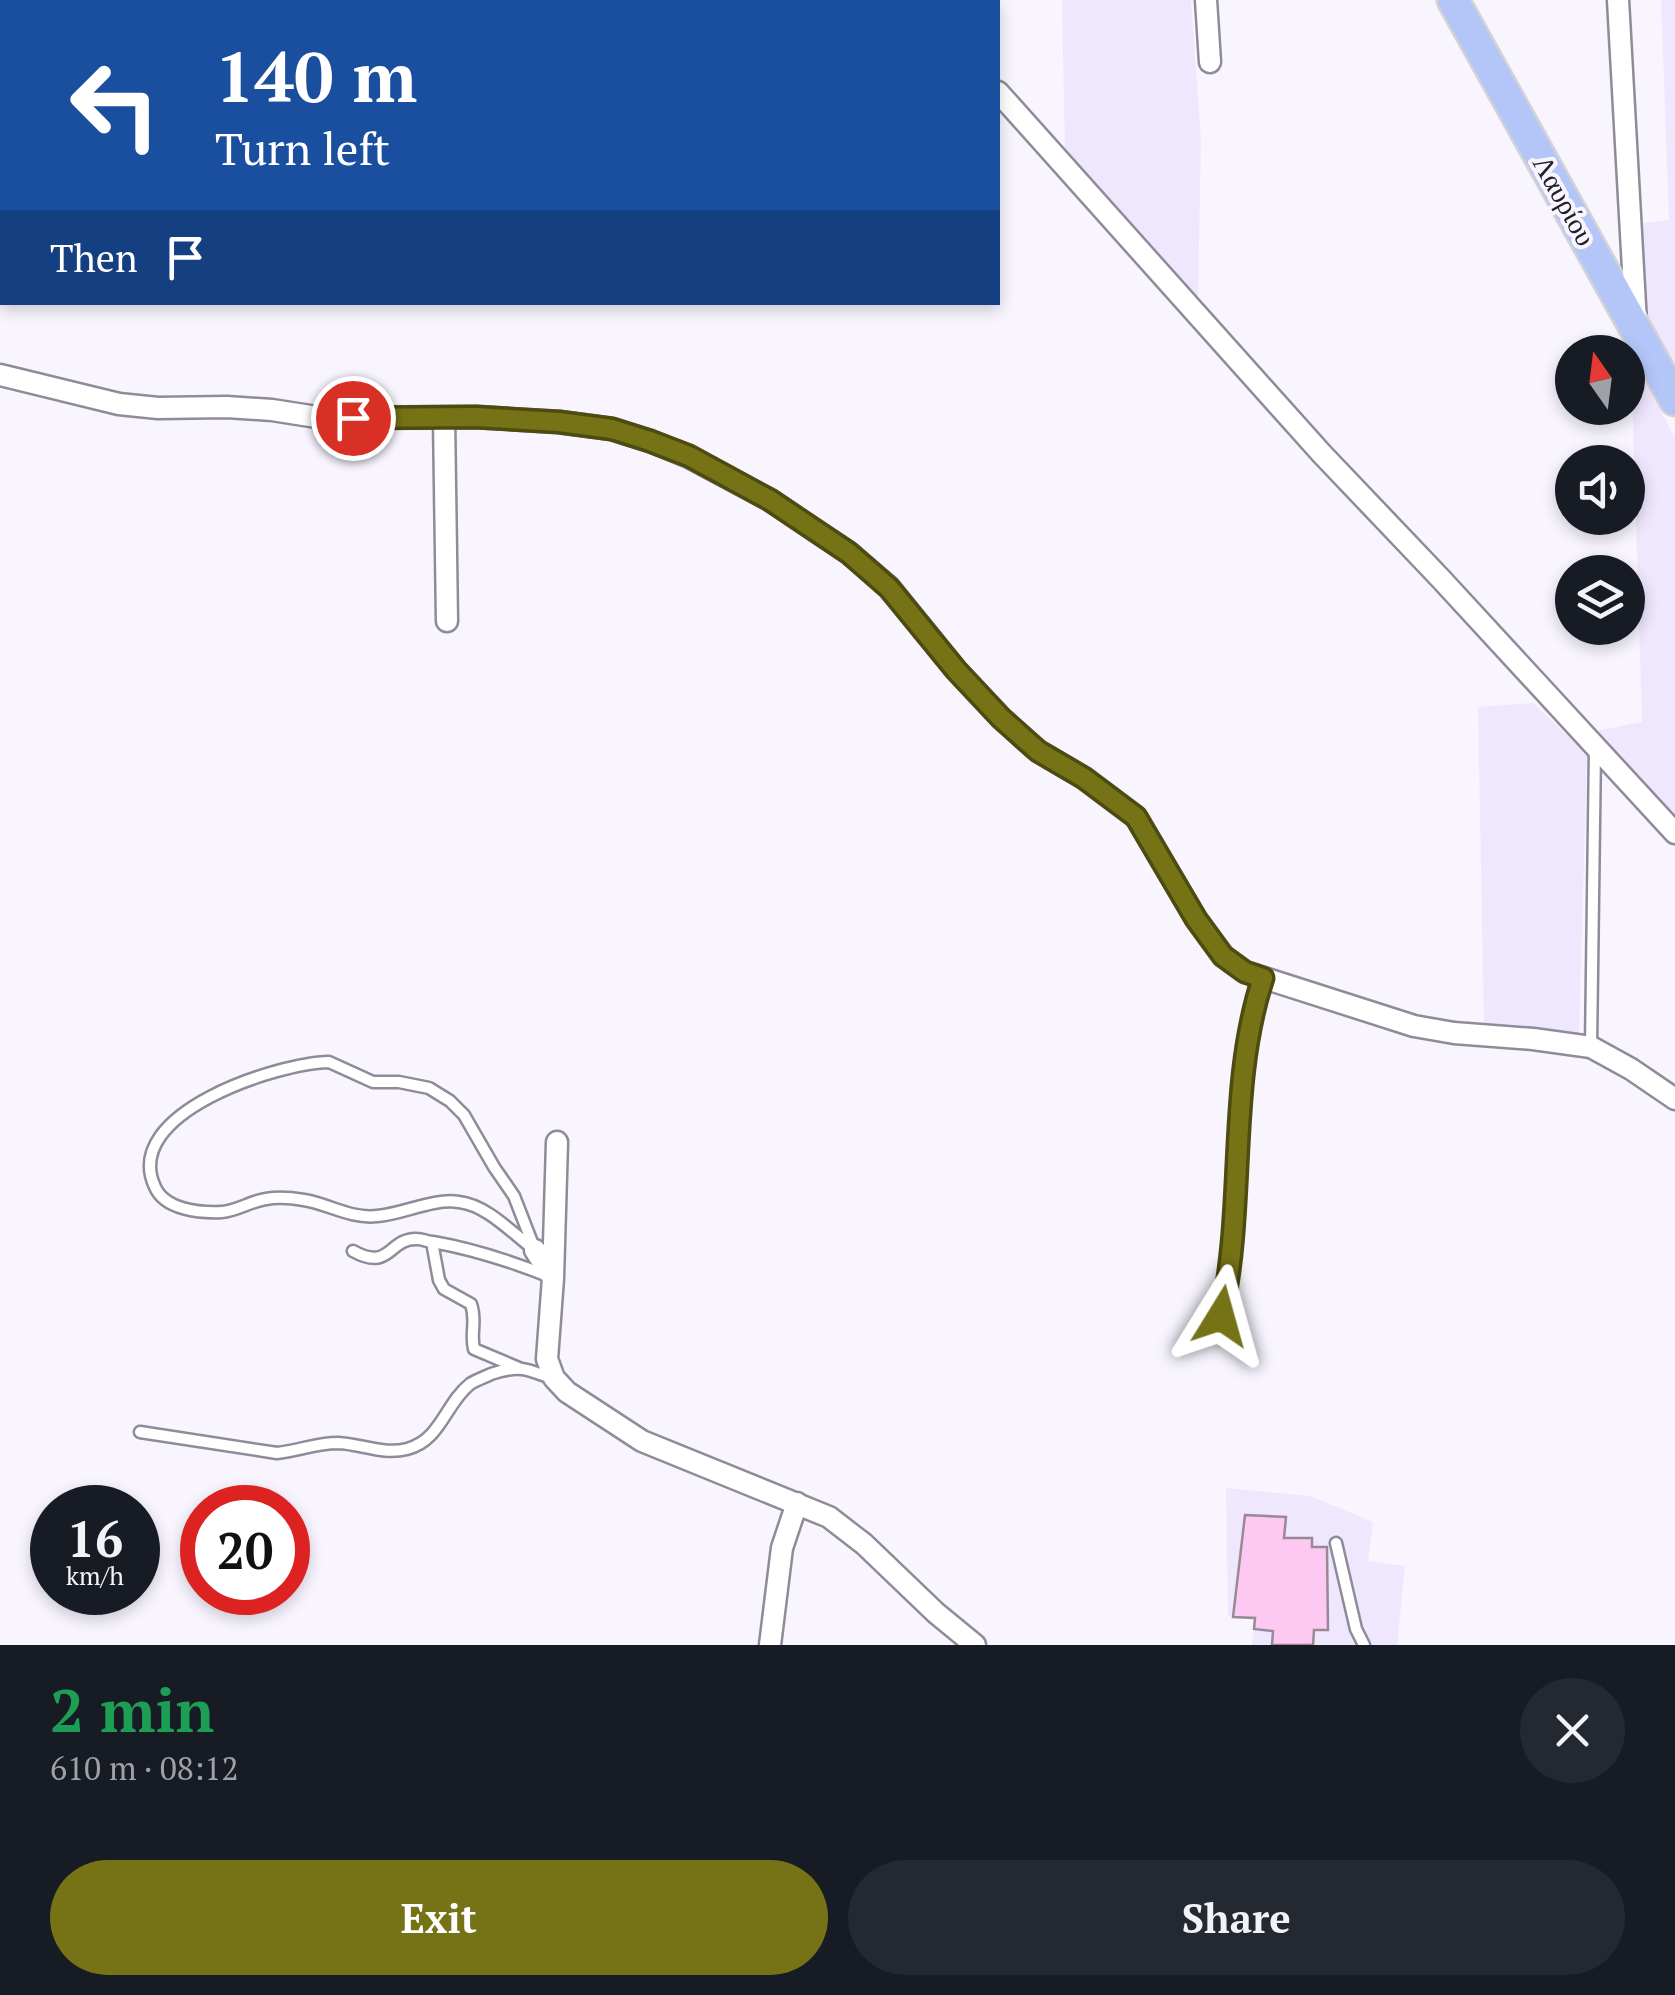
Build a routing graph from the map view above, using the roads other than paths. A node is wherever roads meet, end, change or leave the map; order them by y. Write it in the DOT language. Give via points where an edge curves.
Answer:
graph roads {
  1 [pos="1206,0"];
  2 [pos="1453,0"];
  3 [pos="1618,0"];
  4 [pos="1210,62"];
  5 [pos="1000,94"];
  6 [pos="1636,327"];
  7 [pos="0,375"];
  8 [pos="1675,400"];
  9 [pos="444,418"];
  10 [pos="447,621"];
  11 [pos="1595,746"];
  12 [pos="1675,833"];
  13 [pos="1263,978"];
  14 [pos="1591,1047"];
  15 [pos="1675,1099"];
  16 [pos="557,1142"];
  17 [pos="432,1242"];
  18 [pos="535,1250"];
  19 [pos="352,1252"];
  20 [pos="554,1278"];
  21 [pos="1216,1332"];
  22 [pos="520,1368"];
  23 [pos="554,1378"];
  24 [pos="140,1432"];
  25 [pos="797,1503"];
  26 [pos="1336,1543"];
  27 [pos="770,1645"];
  28 [pos="975,1645"];
  29 [pos="1364,1645"];
  1 -- 4 [label="street"];
  2 -- 6 [label="main road, Λαυρίου"];
  3 -- 6 [label="street"];
  5 -- 11 [label="street"];
  6 -- 8 [label="main road, Λαυρίου"];
  7 -- 9 [label="street" via="158,408"];
  9 -- 10 [label="street"];
  9 -- 13 [label="street" via="559,422 650,441 721,472 849,553 889,588 1001,718 1136,817 1223,956"];
  11 -- 12 [label="street"];
  11 -- 14 [label="lane"];
  13 -- 14 [label="street" via="1414,1026"];
  13 -- 21 [label="lane" via="1253,1008 1225,1300"];
  14 -- 15 [label="street"];
  16 -- 20 [label="street"];
  17 -- 19 [label="lane" via="416,1238 376,1259"];
  17 -- 20 [label="lane"];
  17 -- 22 [label="lane" via="444,1289 471,1304 474,1349"];
  18 -- 18 [label="lane" via="514,1196 450,1100 428,1088 374,1082 329,1062 309,1062 223,1091 178,1119 152,1150 155,1188 181,1208 225,1212 267,1198 380,1216 456,1201 475,1206"];
  18 -- 20 [label="street"];
  20 -- 23 [label="street" via="547,1360"];
  22 -- 23 [label="lane"];
  22 -- 24 [label="lane" via="471,1384 438,1428 405,1449 318,1443 277,1453"];
  23 -- 25 [label="street" via="642,1441"];
  25 -- 27 [label="street" via="782,1548"];
  25 -- 28 [label="street" via="864,1544"];
  26 -- 29 [label="lane"];
}
